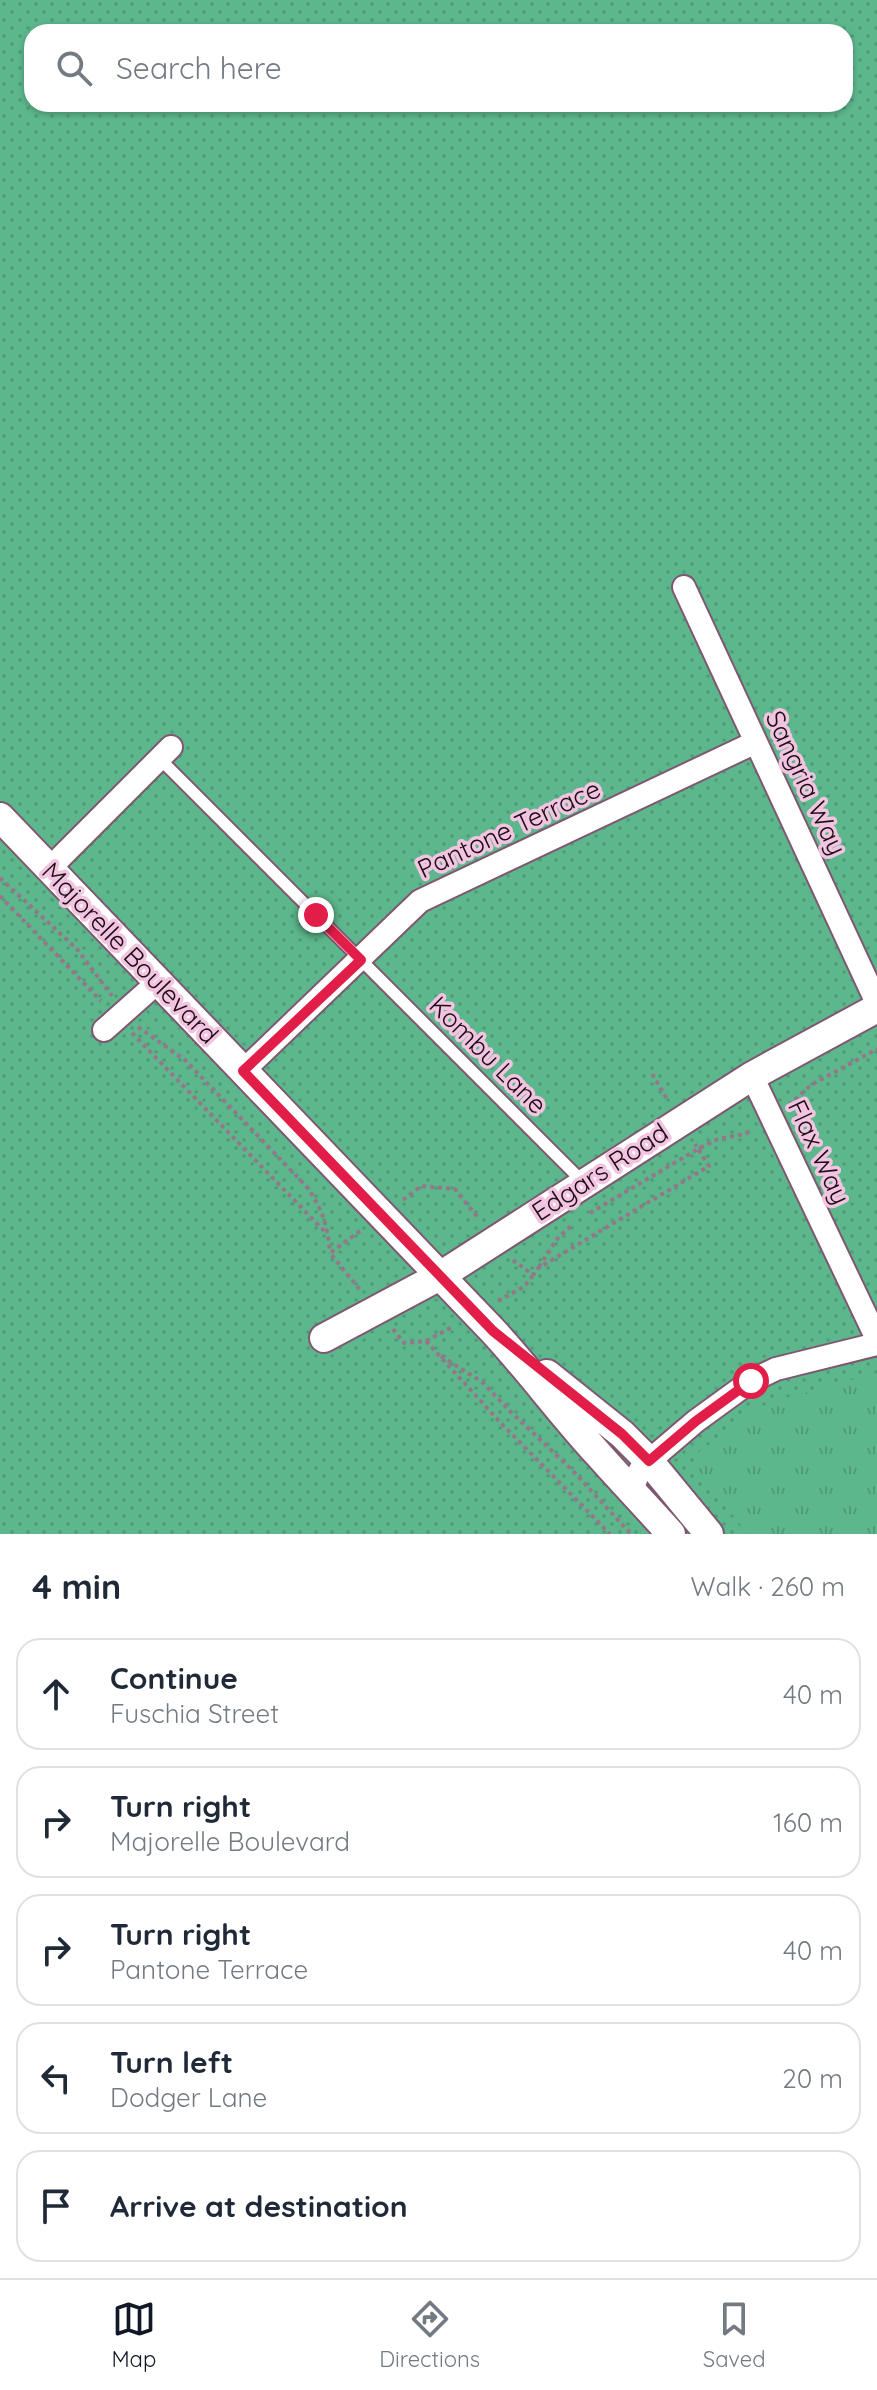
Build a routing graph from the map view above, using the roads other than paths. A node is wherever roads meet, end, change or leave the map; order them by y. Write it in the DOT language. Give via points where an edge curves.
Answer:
graph roads {
  1 [pos="684,587"];
  2 [pos="756,742"];
  3 [pos="166,753"];
  4 [pos="2,822"];
  5 [pos="49,869"];
  6 [pos="361,960"];
  7 [pos="158,982"];
  8 [pos="877,1005"];
  9 [pos="115,1019"];
  10 [pos="243,1071"];
  11 [pos="752,1076"];
  12 [pos="583,1182"];
  13 [pos="440,1276"];
  14 [pos="493,1331"];
  15 [pos="324,1338"];
  16 [pos="877,1342"];
  17 [pos="649,1461"];
  18 [pos="632,1489"];
  19 [pos="671,1534"];
  20 [pos="709,1534"];
  1 -- 2 [label="street, Sangria Way"];
  2 -- 6 [label="street, Pantone Terrace" via="420,901"];
  2 -- 8 [label="street, Sangria Way"];
  3 -- 5 [label="street"];
  3 -- 6 [label="lane, Kombu Lane"];
  4 -- 5 [label="street, Majorelle Boulevard"];
  5 -- 7 [label="street, Majorelle Boulevard"];
  6 -- 10 [label="street, Pantone Terrace"];
  6 -- 12 [label="lane, Kombu Lane"];
  7 -- 9 [label="street"];
  7 -- 10 [label="street, Majorelle Boulevard"];
  8 -- 11 [label="street, Edgars Road"];
  10 -- 13 [label="street, Majorelle Boulevard"];
  11 -- 12 [label="street, Edgars Road"];
  11 -- 16 [label="street, Flax Way"];
  12 -- 13 [label="street, Edgars Road"];
  13 -- 14 [label="street, Majorelle Boulevard"];
  13 -- 15 [label="street, Edgars Road"];
  14 -- 17 [label="street, Majorelle Boulevard"];
  14 -- 18 [label="street, Majorelle Boulevard"];
  16 -- 17 [label="street" via="776,1369 751,1381"];
  17 -- 18 [label="street"];
  17 -- 20 [label="street, Majorelle Boulevard"];
  18 -- 19 [label="street, Majorelle Boulevard"];
}
